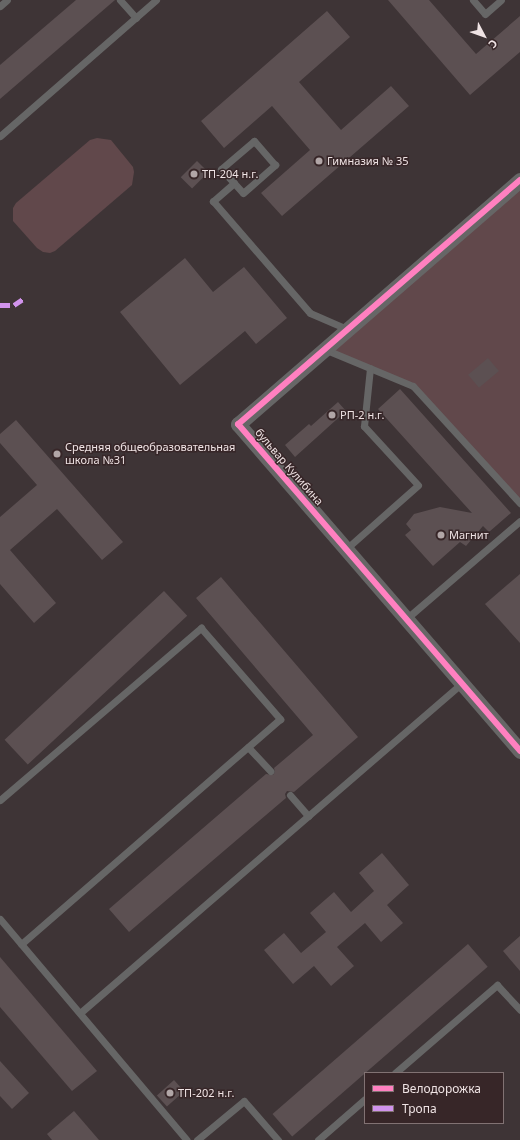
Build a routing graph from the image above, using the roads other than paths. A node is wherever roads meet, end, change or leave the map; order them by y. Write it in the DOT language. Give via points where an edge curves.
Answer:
graph roads {
  1 [pos="7,0"];
  2 [pos="120,0"];
  3 [pos="156,0"];
  4 [pos="473,0"];
  5 [pos="501,0"];
  6 [pos="0,6"];
  7 [pos="136,18"];
  8 [pos="0,136"];
  9 [pos="520,180"];
  10 [pos="234,183"];
  11 [pos="348,329"];
  12 [pos="324,350"];
  13 [pos="370,368"];
  14 [pos="520,503"];
  15 [pos="520,521"];
  16 [pos="346,549"];
  17 [pos="406,619"];
  18 [pos="462,683"];
  19 [pos="248,747"];
  20 [pos="520,751"];
  21 [pos="270,772"];
  22 [pos="290,795"];
  23 [pos="0,800"];
  24 [pos="308,816"];
  25 [pos="0,919"];
  26 [pos="22,944"];
  27 [pos="520,1010"];
  28 [pos="80,1013"];
  29 [pos="396,1072"];
  30 [pos="364,1100"];
  31 [pos="187,1140"];
  32 [pos="197,1140"];
  33 [pos="278,1140"];
  34 [pos="318,1140"];
  1 -- 6 [label="lane"];
  2 -- 7 [label="lane"];
  3 -- 7 [label="lane"];
  4 -- 5 [label="lane" via="485,14"];
  7 -- 8 [label="lane"];
  9 -- 11 [label="street, бульвар Кулибина"];
  10 -- 10 [label="lane" via="221,169 254,141 275,165 243,193"];
  10 -- 11 [label="lane" via="213,201 310,313"];
  11 -- 12 [label="street, бульвар Кулибина"];
  12 -- 13 [label="lane"];
  12 -- 16 [label="street, бульвар Кулибина" via="238,424"];
  13 -- 14 [label="lane" via="413,386"];
  13 -- 16 [label="lane" via="364,426 418,485"];
  15 -- 17 [label="lane"];
  16 -- 17 [label="street, бульвар Кулибина"];
  17 -- 18 [label="street, бульвар Кулибина"];
  18 -- 20 [label="street, бульвар Кулибина"];
  18 -- 24 [label="lane"];
  19 -- 21 [label="lane"];
  19 -- 23 [label="lane" via="280,719 201,628"];
  19 -- 26 [label="lane"];
  22 -- 24 [label="lane"];
  24 -- 28 [label="lane"];
  25 -- 26 [label="lane"];
  26 -- 28 [label="lane"];
  27 -- 29 [label="lane" via="497,985"];
  28 -- 31 [label="lane"];
  30 -- 34 [label="lane"];
  32 -- 33 [label="lane" via="244,1101"];
}
